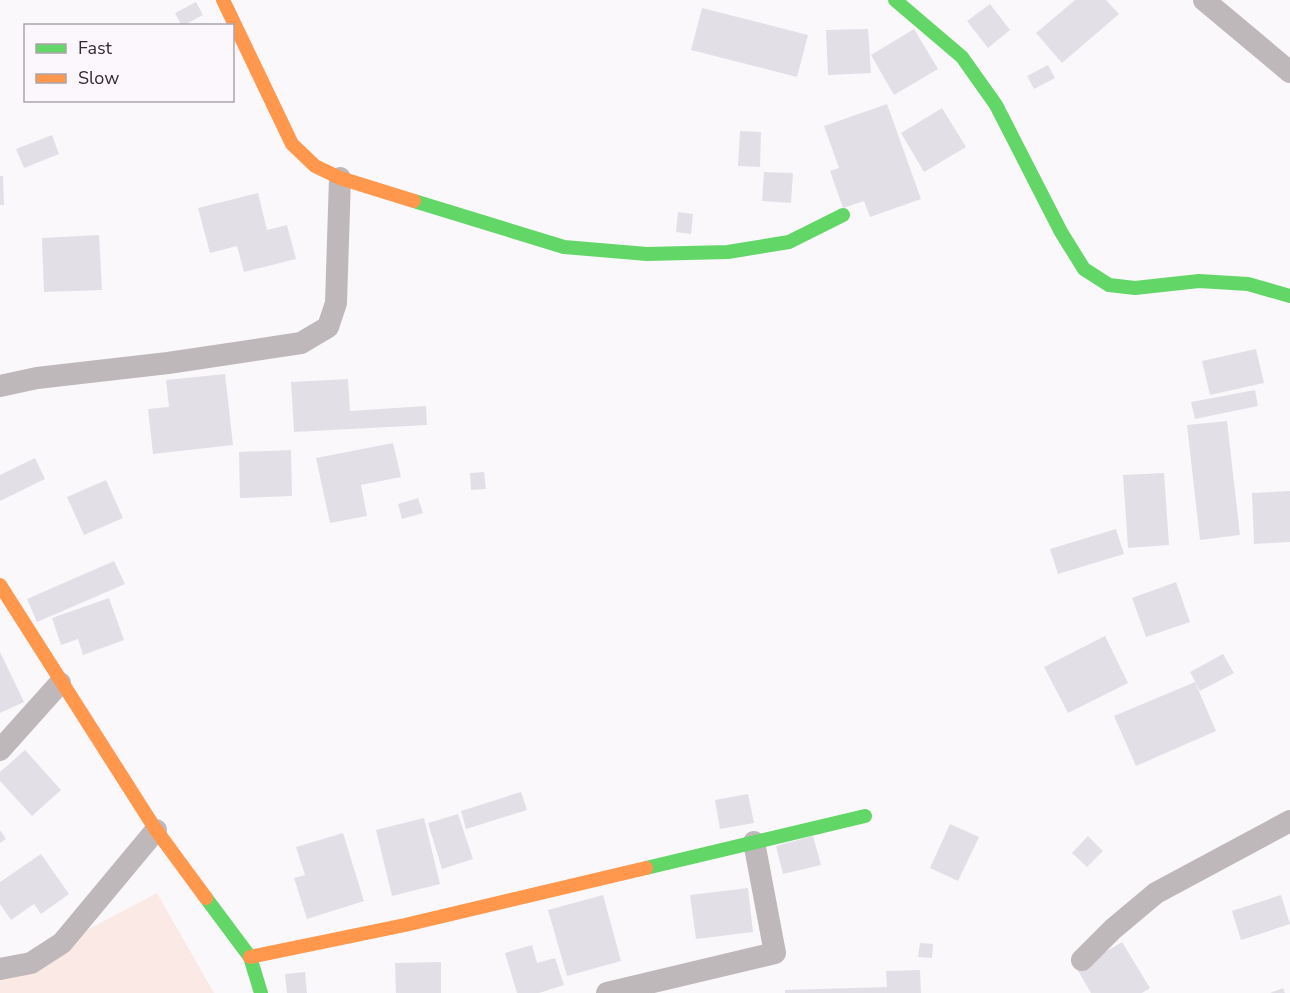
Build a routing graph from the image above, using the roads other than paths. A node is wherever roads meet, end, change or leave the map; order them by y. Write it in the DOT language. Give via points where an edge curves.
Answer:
graph roads {
  1 [pos="223,0"];
  2 [pos="895,0"];
  3 [pos="1204,0"];
  4 [pos="1290,72"];
  5 [pos="340,178"];
  6 [pos="843,215"];
  7 [pos="1290,296"];
  8 [pos="0,386"];
  9 [pos="0,585"];
  10 [pos="60,682"];
  11 [pos="0,750"];
  12 [pos="865,816"];
  13 [pos="1290,821"];
  14 [pos="156,830"];
  15 [pos="754,842"];
  16 [pos="250,957"];
  17 [pos="1082,960"];
  18 [pos="0,969"];
  19 [pos="261,993"];
  20 [pos="607,993"];
  1 -- 5 [label="street" via="292,144 315,166"];
  2 -- 7 [label="street" via="962,57 996,105 1084,269 1109,285 1135,288 1199,281 1248,284"];
  3 -- 4 [label="street"];
  5 -- 6 [label="street" via="564,247 647,255 728,252 789,242"];
  5 -- 8 [label="street" via="336,303 328,327 301,343"];
  9 -- 10 [label="street"];
  10 -- 11 [label="street"];
  10 -- 14 [label="street"];
  12 -- 15 [label="street"];
  13 -- 17 [label="street" via="1156,893"];
  14 -- 16 [label="street"];
  14 -- 18 [label="street" via="62,943 31,963"];
  15 -- 16 [label="street" via="351,938"];
  15 -- 20 [label="street" via="775,953"];
  16 -- 19 [label="street"];
}
